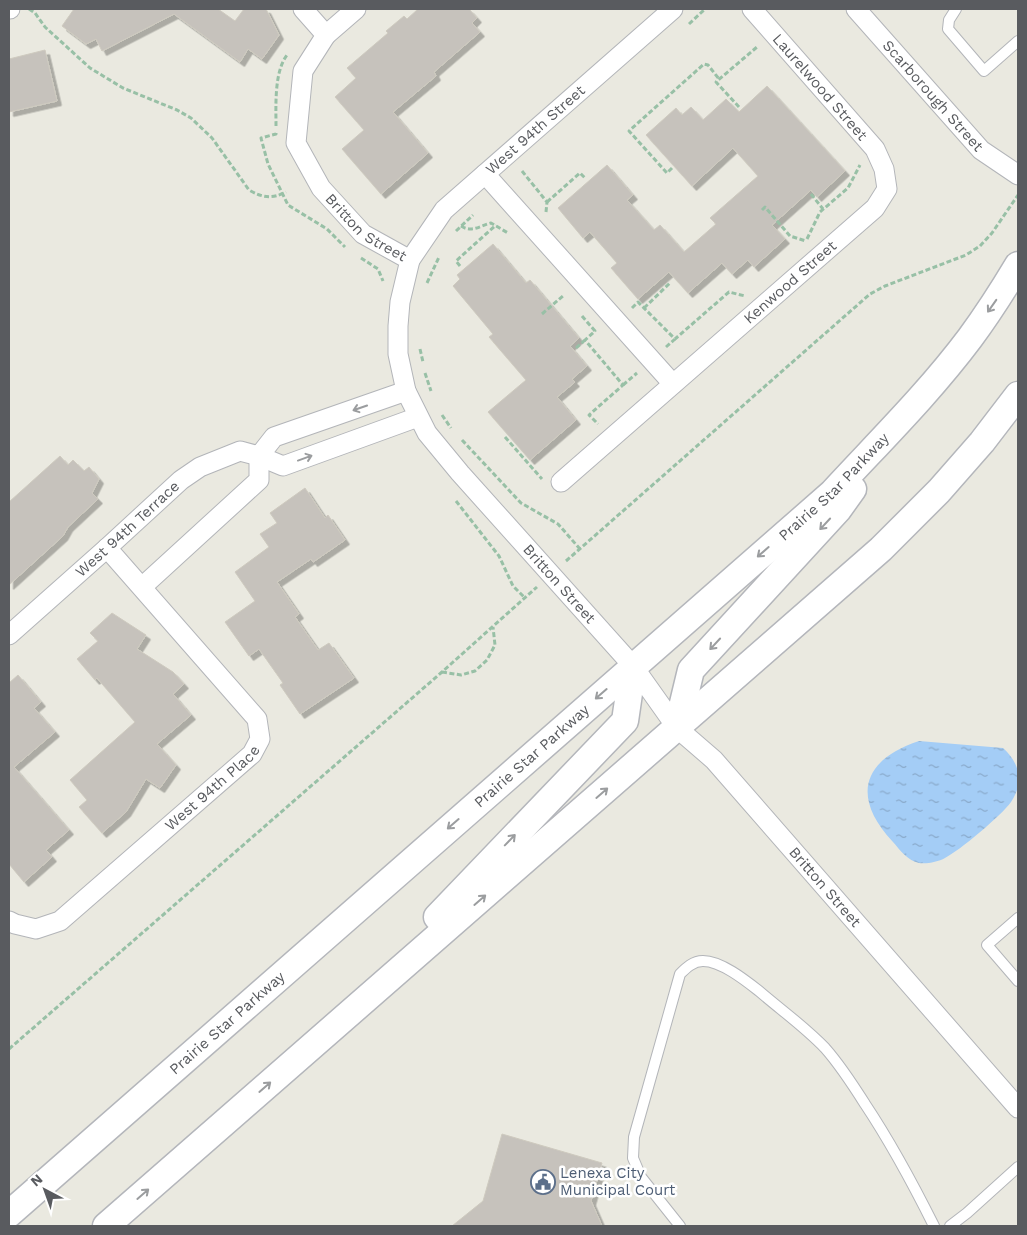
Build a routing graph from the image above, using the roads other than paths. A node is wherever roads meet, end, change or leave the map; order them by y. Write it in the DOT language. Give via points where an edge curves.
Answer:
graph roads {
  1 [pos="303,9"];
  2 [pos="356,9"];
  3 [pos="673,9"];
  4 [pos="752,9"];
  5 [pos="856,9"];
  6 [pos="956,9"];
  7 [pos="326,35"];
  8 [pos="1018,41"];
  9 [pos="884,169"];
  10 [pos="485,174"];
  11 [pos="1018,175"];
  12 [pos="410,260"];
  13 [pos="1018,265"];
  14 [pos="673,384"];
  15 [pos="406,391"];
  16 [pos="1018,395"];
  17 [pos="917,401"];
  18 [pos="418,417"];
  19 [pos="259,456"];
  20 [pos="552,481"];
  21 [pos="107,548"];
  22 [pos="142,587"];
  23 [pos="9,635"];
  24 [pos="633,666"];
  25 [pos="677,728"];
  26 [pos="1018,918"];
  27 [pos="9,921"];
  28 [pos="1018,981"];
  29 [pos="319,1040"];
  30 [pos="1018,1108"];
  31 [pos="1018,1167"];
  32 [pos="9,1214"];
  33 [pos="106,1226"];
  34 [pos="680,1226"];
  35 [pos="934,1226"];
  36 [pos="950,1226"];
  1 -- 7 [label="street"];
  2 -- 7 [label="street, Britton Street"];
  3 -- 10 [label="street, West 94th Street"];
  4 -- 9 [label="street, Laurelwood Street" via="875,149"];
  5 -- 11 [label="street, Scarborough Street" via="980,150"];
  6 -- 8 [label="lane" via="948,29 984,71"];
  7 -- 12 [label="street, Britton Street" via="303,71 296,143 321,188 363,234"];
  9 -- 14 [label="street, Kenwood Street" via="887,189 875,208"];
  10 -- 12 [label="street, West 94th Street" via="444,210"];
  10 -- 14 [label="street"];
  12 -- 15 [label="street, Britton Street" via="398,326 398,354"];
  13 -- 17 [label="main road, Prairie Star Parkway, one-way" via="969,339"];
  14 -- 20 [label="street, Kenwood Street"];
  15 -- 18 [label="street, Britton Street"];
  15 -- 19 [label="street, one-way" via="274,437"];
  16 -- 25 [label="main road" via="939,491 882,549"];
  17 -- 24 [label="main road, Prairie Star Parkway, one-way" via="832,493"];
  17 -- 25 [label="main road, one-way" via="838,510 691,670"];
  19 -- 18 [label="street, West 94th Terrace, one-way" via="283,466"];
  18 -- 24 [label="street, Britton Street" via="460,473"];
  19 -- 21 [label="street, West 94th Terrace" via="240,450 200,467 180,480"];
  19 -- 22 [label="street" via="259,480"];
  21 -- 22 [label="street, West 94th Place"];
  21 -- 23 [label="street, West 94th Terrace"];
  22 -- 27 [label="street, West 94th Place" via="257,719 260,740 252,754 60,921 36,929"];
  24 -- 25 [label="street, Britton Street"];
  29 -- 24 [label="main road, one-way" via="625,721"];
  24 -- 32 [label="main road, Prairie Star Parkway, one-way"];
  29 -- 25 [label="main road, one-way"];
  25 -- 30 [label="street, Britton Street" via="714,760"];
  26 -- 28 [label="lane" via="987,945"];
  33 -- 29 [label="main road, one-way"];
  31 -- 36 [label="lane" via="968,1214"];
  34 -- 35 [label="lane" via="641,1177 633,1158 634,1137 680,974 703,961 721,966 745,980 826,1050 883,1131"];
}
